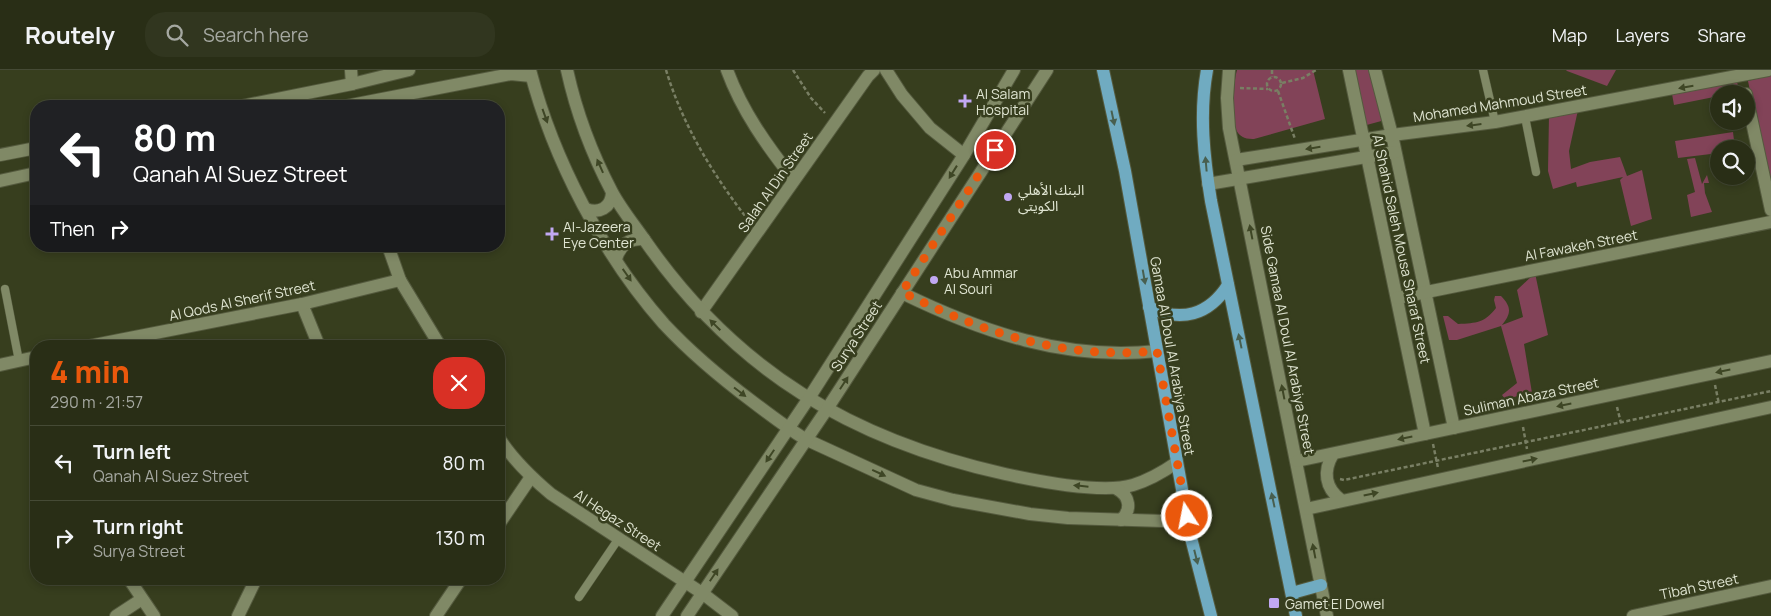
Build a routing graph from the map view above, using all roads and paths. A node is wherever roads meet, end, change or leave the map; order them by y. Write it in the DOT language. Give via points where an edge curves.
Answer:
graph roads {
  1 [pos="350,70"];
  2 [pos="409,70"];
  3 [pos="567,70"];
  4 [pos="666,70"];
  5 [pos="727,70"];
  6 [pos="794,70"];
  7 [pos="886,70"];
  8 [pos="1014,70"];
  9 [pos="1047,70"];
  10 [pos="1103,70"];
  11 [pos="1207,70"];
  12 [pos="1229,70"];
  13 [pos="1272,70"];
  14 [pos="1316,70"];
  15 [pos="1349,70"];
  16 [pos="1375,70"];
  17 [pos="1483,70"];
  18 [pos="1768,70"];
  19 [pos="869,72"];
  20 [pos="530,73"];
  21 [pos="1742,73"];
  22 [pos="489,74"];
  23 [pos="1272,77"];
  24 [pos="1282,83"];
  25 [pos="352,84"];
  26 [pos="1228,87"];
  27 [pos="1268,89"];
  28 [pos="1278,91"];
  29 [pos="272,100"];
  30 [pos="378,100"];
  31 [pos="1525,117"];
  32 [pos="1494,122"];
  33 [pos="834,123"];
  34 [pos="1754,130"];
  35 [pos="1392,135"];
  36 [pos="1364,140"];
  37 [pos="30,149"];
  38 [pos="1299,150"];
  39 [pos="1395,152"];
  40 [pos="0,155"];
  41 [pos="964,155"];
  42 [pos="1367,156"];
  43 [pos="1236,160"];
  44 [pos="1536,172"];
  45 [pos="30,174"];
  46 [pos="1240,179"];
  47 [pos="794,180"];
  48 [pos="0,181"];
  49 [pos="1208,184"];
  50 [pos="612,194"];
  51 [pos="586,209"];
  52 [pos="1771,210"];
  53 [pos="1771,222"];
  54 [pos="758,232"];
  55 [pos="644,239"];
  56 [pos="390,252"];
  57 [pos="616,259"];
  58 [pos="400,280"];
  59 [pos="1228,286"];
  60 [pos="5,289"];
  61 [pos="902,292"];
  62 [pos="1425,292"];
  63 [pos="1397,298"];
  64 [pos="302,304"];
  65 [pos="1149,307"];
  66 [pos="702,312"];
  67 [pos="119,340"];
  68 [pos="317,340"];
  69 [pos="436,340"];
  70 [pos="1157,351"];
  71 [pos="30,358"];
  72 [pos="19,360"];
  73 [pos="1771,361"];
  74 [pos="0,365"];
  75 [pos="1713,373"];
  76 [pos="1771,391"];
  77 [pos="1614,394"];
  78 [pos="809,398"];
  79 [pos="1719,402"];
  80 [pos="1771,407"];
  81 [pos="827,409"];
  82 [pos="1520,414"];
  83 [pos="1722,418"];
  84 [pos="1620,423"];
  85 [pos="1454,428"];
  86 [pos="788,429"];
  87 [pos="1429,437"];
  88 [pos="805,439"];
  89 [pos="1624,439"];
  90 [pos="1442,443"];
  91 [pos="1526,443"];
  92 [pos="505,446"];
  93 [pos="1333,454"];
  94 [pos="1530,460"];
  95 [pos="1297,461"];
  96 [pos="1436,461"];
  97 [pos="1176,463"];
  98 [pos="1337,474"];
  99 [pos="531,477"];
  100 [pos="1440,479"];
  101 [pos="1117,488"];
  102 [pos="1341,500"];
  103 [pos="1306,509"];
  104 [pos="505,515"];
  105 [pos="1121,520"];
  106 [pos="1190,534"];
  107 [pos="619,538"];
  108 [pos="684,581"];
  109 [pos="133,585"];
  110 [pos="253,585"];
  111 [pos="457,585"];
  112 [pos="1321,585"];
  113 [pos="1771,586"];
  114 [pos="702,593"];
  115 [pos="1292,593"];
  116 [pos="579,597"];
  117 [pos="142,599"];
  118 [pos="116,616"];
  119 [pos="154,616"];
  120 [pos="238,616"];
  121 [pos="436,616"];
  122 [pos="662,616"];
  123 [pos="687,616"];
  124 [pos="732,616"];
  125 [pos="1211,616"];
  126 [pos="1296,616"];
  127 [pos="1327,616"];
  128 [pos="1633,616"];
  1 -- 25 [label="street"];
  2 -- 25 [label="street"];
  50 -- 3 [label="street, one-way" via="587,135"];
  4 -- 54 [label="path" via="694,139 723,188"];
  5 -- 47 [label="street" via="748,116"];
  6 -- 33 [label="path" via="811,98"];
  7 -- 41 [label="street" via="902,96 930,128"];
  8 -- 41 [label="street, Surya Street"];
  9 -- 61 [label="street, Surya Street"];
  10 -- 65 [label="main road, Gamaa Al Doul Al Arabiya Street, one-way"];
  49 -- 11 [label="main road, one-way" via="1203,107"];
  12 -- 26 [label="street, Side Gamaa Al Doul Al Arabiya Street"];
  13 -- 23 [label="path"];
  14 -- 24 [label="path" via="1303,78"];
  15 -- 36 [label="street, Al Shahid Saleh Mousa Sharaf Street"];
  16 -- 35 [label="street, Al Shahid Saleh Mousa Sharaf Street"];
  17 -- 32 [label="lane"];
  18 -- 21 [label="street, Mohamed Mahmoud Street"];
  19 -- 33 [label="street, Salah Al Din Street"];
  20 -- 22 [label="street"];
  20 -- 51 [label="street, one-way" via="550,133"];
  21 -- 31 [label="street, Mohamed Mahmoud Street, one-way"];
  22 -- 30 [label="street"];
  23 -- 24 [label="path"];
  23 -- 27 [label="path" via="1267,82"];
  24 -- 28 [label="path"];
  25 -- 29 [label="street"];
  26 -- 27 [label="path"];
  26 -- 43 [label="street, Side Gamaa Al Doul Al Arabiya Street" via="1229,128"];
  27 -- 28 [label="path"];
  28 -- 38 [label="path"];
  31 -- 32 [label="street, Mohamed Mahmoud Street"];
  31 -- 44 [label="lane"];
  32 -- 35 [label="street, Mohamed Mahmoud Street, one-way"];
  33 -- 47 [label="street, Salah Al Din Street"];
  34 -- 52 [label="street"];
  35 -- 36 [label="street, Mohamed Mahmoud Street"];
  35 -- 39 [label="street, Al Shahid Saleh Mousa Sharaf Street"];
  36 -- 38 [label="street, Mohamed Mahmoud Street, one-way"];
  36 -- 42 [label="street, Al Shahid Saleh Mousa Sharaf Street"];
  37 -- 40 [label="street"];
  38 -- 43 [label="street, Mohamed Mahmoud Street"];
  39 -- 42 [label="street"];
  39 -- 62 [label="street, Al Shahid Saleh Mousa Sharaf Street"];
  41 -- 78 [label="street, Surya Street, one-way"];
  42 -- 46 [label="street"];
  42 -- 63 [label="street, Al Shahid Saleh Mousa Sharaf Street"];
  43 -- 46 [label="street, Side Gamaa Al Doul Al Arabiya Street"];
  45 -- 48 [label="street"];
  46 -- 49 [label="street"];
  95 -- 46 [label="street, Side Gamaa Al Doul Al Arabiya Street, one-way"];
  47 -- 54 [label="street, Salah Al Din Street"];
  49 -- 59 [label="main road"];
  50 -- 51 [label="street" via="606,208 596,212"];
  50 -- 55 [label="street"];
  51 -- 57 [label="street"];
  53 -- 62 [label="street, Al Fawakeh Street"];
  54 -- 66 [label="street, Salah Al Din Street"];
  55 -- 57 [label="street" via="626,243"];
  55 -- 66 [label="street" via="682,291"];
  56 -- 58 [label="street"];
  57 -- 86 [label="street, one-way" via="664,323 683,342 718,376"];
  58 -- 64 [label="street, Al Qods Al Sherif Street"];
  58 -- 69 [label="street"];
  59 -- 65 [label="main road" via="1214,303 1193,313 1171,315"];
  115 -- 59 [label="main road, one-way"];
  60 -- 72 [label="lane"];
  61 -- 70 [label="street" via="944,314 993,332 1044,345 1096,353"];
  81 -- 61 [label="street, Surya Street, one-way"];
  62 -- 63 [label="street, Al Fawakeh Street"];
  62 -- 85 [label="street, Al Shahid Saleh Mousa Sharaf Street"];
  63 -- 87 [label="street, Al Shahid Saleh Mousa Sharaf Street"];
  64 -- 67 [label="street, Al Qods Al Sherif Street"];
  64 -- 68 [label="street"];
  65 -- 70 [label="main road, Gamaa Al Doul Al Arabiya Street"];
  78 -- 66 [label="street, one-way" via="751,358"];
  70 -- 97 [label="main road, Gamaa Al Doul Al Arabiya Street"];
  71 -- 72 [label="street"];
  72 -- 74 [label="street"];
  73 -- 75 [label="street, Suliman Abaza Street, one-way"];
  75 -- 77 [label="street, Suliman Abaza Street"];
  75 -- 79 [label="path"];
  76 -- 79 [label="path"];
  77 -- 82 [label="street, Suliman Abaza Street, one-way"];
  77 -- 84 [label="path"];
  78 -- 81 [label="street"];
  78 -- 86 [label="street, Surya Street"];
  79 -- 83 [label="path"];
  79 -- 84 [label="path"];
  80 -- 83 [label="street"];
  81 -- 88 [label="street, Surya Street"];
  101 -- 81 [label="street, one-way" via="1049,482 975,467 888,438"];
  82 -- 85 [label="street, Suliman Abaza Street"];
  82 -- 91 [label="path"];
  83 -- 89 [label="street"];
  84 -- 89 [label="path"];
  84 -- 91 [label="path"];
  85 -- 87 [label="street, Suliman Abaza Street"];
  86 -- 88 [label="street"];
  86 -- 108 [label="street, Surya Street, one-way"];
  87 -- 90 [label="path"];
  87 -- 93 [label="street, Suliman Abaza Street, one-way"];
  87 -- 96 [label="path"];
  88 -- 105 [label="street, one-way" via="916,490 954,500 1030,514"];
  114 -- 88 [label="street, Surya Street, one-way"];
  89 -- 94 [label="street"];
  91 -- 94 [label="path"];
  91 -- 96 [label="path"];
  92 -- 99 [label="street, Al Hegaz Street"];
  93 -- 95 [label="street, Suliman Abaza Street"];
  93 -- 102 [label="street" via="1326,479 1334,495"];
  100 -- 94 [label="street, one-way"];
  95 -- 103 [label="street, Side Gamaa Al Doul Al Arabiya Street"];
  96 -- 98 [label="path" via="1344,480"];
  96 -- 100 [label="path"];
  97 -- 101 [label="street" via="1147,480"];
  97 -- 106 [label="main road, Gamaa Al Doul Al Arabiya Street"];
  99 -- 104 [label="street"];
  99 -- 107 [label="street, Al Hegaz Street" via="551,494"];
  102 -- 100 [label="street, one-way"];
  101 -- 105 [label="street" via="1128,503 1127,513"];
  102 -- 103 [label="street"];
  112 -- 103 [label="street, Side Gamaa Al Doul Al Arabiya Street, one-way"];
  105 -- 106 [label="street" via="1164,521"];
  106 -- 125 [label="main road, Gamaa Al Doul Al Arabiya Street, one-way"];
  107 -- 108 [label="street, Al Hegaz Street"];
  107 -- 116 [label="lane"];
  108 -- 114 [label="street, Al Hegaz Street"];
  108 -- 122 [label="street, Surya Street"];
  109 -- 117 [label="street"];
  110 -- 120 [label="street"];
  111 -- 121 [label="street"];
  112 -- 115 [label="main road"];
  112 -- 127 [label="street, Side Gamaa Al Doul Al Arabiya Street"];
  113 -- 128 [label="street, Tibah Street"];
  114 -- 123 [label="street, Surya Street"];
  114 -- 124 [label="street, Al Hegaz Street"];
  115 -- 126 [label="main road"];
  117 -- 118 [label="street"];
  117 -- 119 [label="street"];
}
